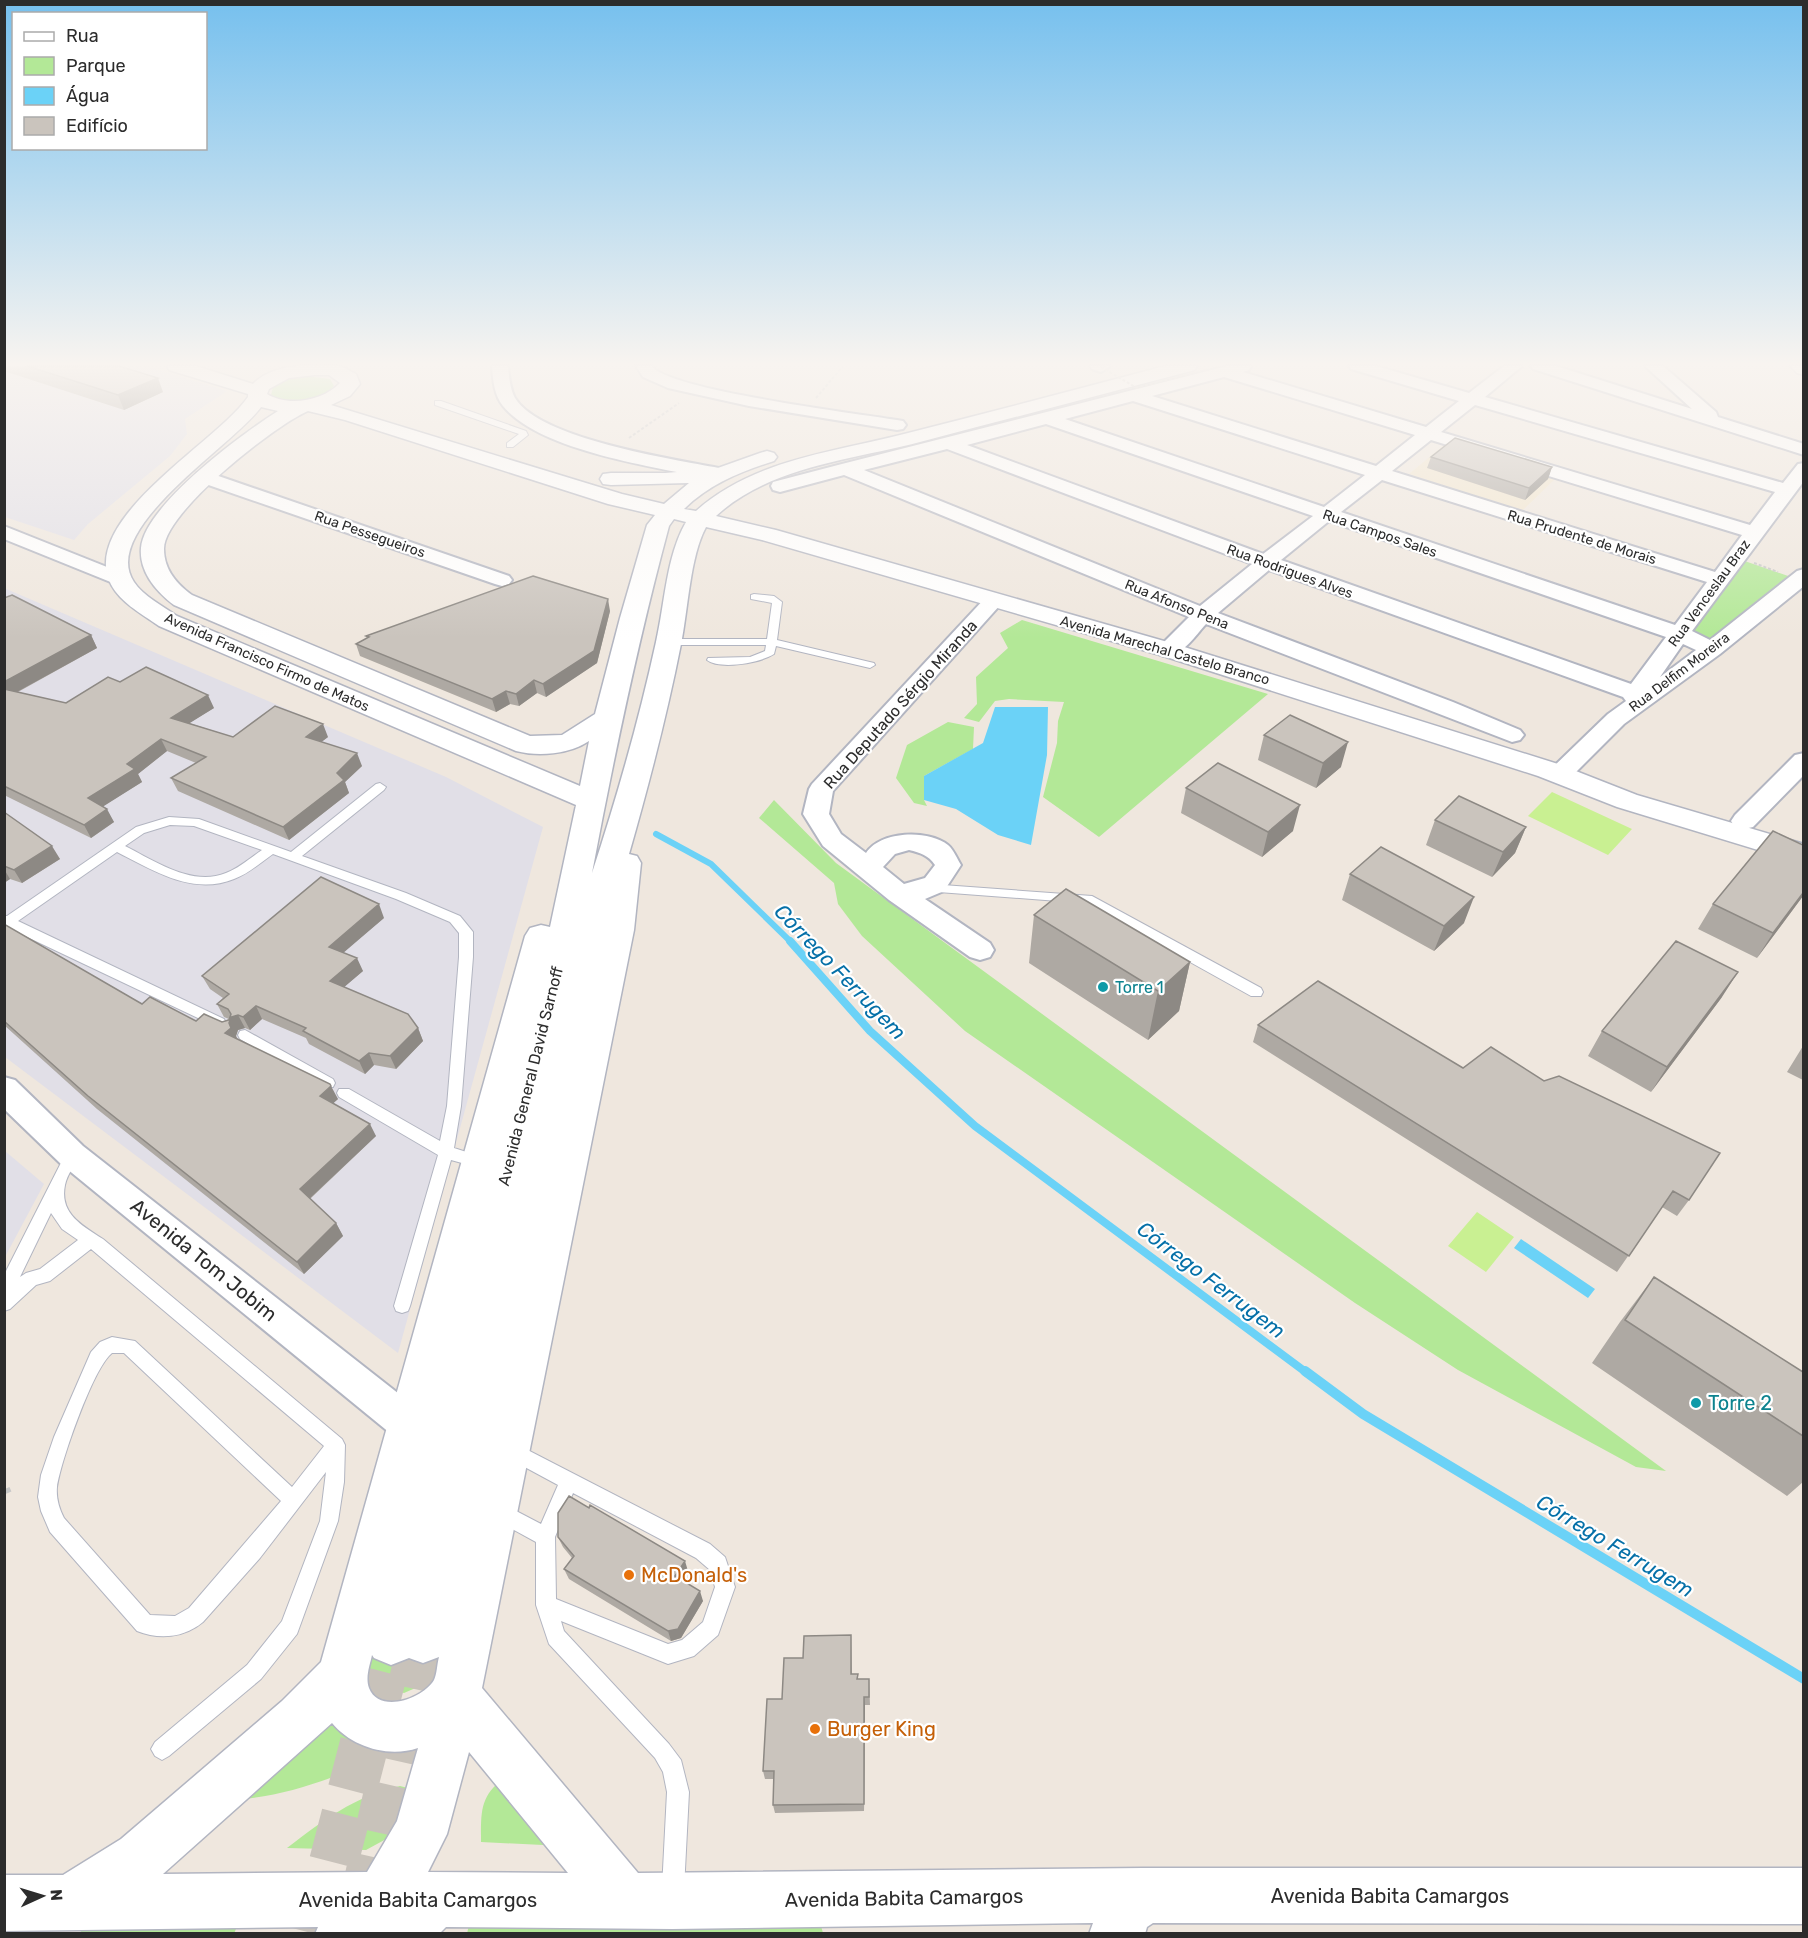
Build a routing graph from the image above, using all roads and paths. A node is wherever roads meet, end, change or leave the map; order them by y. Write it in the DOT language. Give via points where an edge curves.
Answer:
graph roads {
  1 [pos="199,456"];
  2 [pos="232,456"];
  3 [pos="495,456"];
  4 [pos="537,456"];
  5 [pos="641,456"];
  6 [pos="768,456"];
  7 [pos="831,456"];
  8 [pos="893,456"];
  9 [pos="982,456"];
  10 [pos="1156,456"];
  11 [pos="1322,456"];
  12 [pos="1398,456"];
  13 [pos="1500,456"];
  14 [pos="1652,456"];
  15 [pos="1803,468"];
  16 [pos="844,469"];
  17 [pos="719,474"];
  18 [pos="1376,474"];
  19 [pos="204,477"];
  20 [pos="780,486"];
  21 [pos="613,489"];
  22 [pos="1787,499"];
  23 [pos="711,509"];
  24 [pos="669,512"];
  25 [pos="1327,515"];
  26 [pos="4,532"];
  27 [pos="1754,532"];
  28 [pos="768,535"];
  29 [pos="116,549"];
  30 [pos="69,557"];
  31 [pos="1736,557"];
  32 [pos="1266,562"];
  33 [pos="683,564"];
  34 [pos="120,579"];
  35 [pos="502,580"];
  36 [pos="1720,580"];
  37 [pos="1798,585"];
  38 [pos="754,597"];
  39 [pos="994,600"];
  40 [pos="1203,615"];
  41 [pos="1680,634"];
  42 [pos="669,642"];
  43 [pos="771,642"];
  44 [pos="1712,649"];
  45 [pos="1169,650"];
  46 [pos="712,660"];
  47 [pos="870,665"];
  48 [pos="1635,694"];
  49 [pos="1445,707"];
  50 [pos="1616,719"];
  51 [pos="1429,731"];
  52 [pos="604,735"];
  53 [pos="1512,735"];
  54 [pos="1803,760"];
  55 [pos="1560,774"];
  56 [pos="636,781"];
  57 [pos="380,787"];
  58 [pos="578,796"];
  59 [pos="1744,821"];
  60 [pos="1803,838"];
  61 [pos="116,847"];
  62 [pos="271,850"];
  63 [pos="1803,854"];
  64 [pos="293,857"];
  65 [pos="869,869"];
  66 [pos="929,888"];
  67 [pos="899,894"];
  68 [pos="6,921"];
  69 [pos="980,950"];
  70 [pos="1256,992"];
  71 [pos="229,1028"];
  72 [pos="244,1035"];
  73 [pos="328,1083"];
  74 [pos="4,1089"];
  75 [pos="344,1094"];
  76 [pos="72,1155"];
  77 [pos="464,1157"];
  78 [pos="57,1186"];
  79 [pos="91,1239"];
  80 [pos="28,1246"];
  81 [pos="32,1278"];
  82 [pos="4,1293"];
  83 [pos="4,1304"];
  84 [pos="402,1306"];
  85 [pos="409,1425"];
  86 [pos="336,1445"];
  87 [pos="507,1448"];
  88 [pos="569,1480"];
  89 [pos="11,1489"];
  90 [pos="4,1492"];
  91 [pos="293,1500"];
  92 [pos="495,1509"];
  93 [pos="545,1537"];
  94 [pos="546,1605"];
  95 [pos="342,1676"];
  96 [pos="454,1695"];
  97 [pos="162,1749"];
  98 [pos="1803,1896"];
  99 [pos="649,1901"];
  100 [pos="4,1904"];
  101 [pos="69,1904"];
  102 [pos="1130,1914"];
  103 [pos="373,1922"];
  1 -- 29 [label="main road" via="152,497"];
  2 -- 19 [label="main road, Avenida Francisco Firmo de Matos"];
  3 -- 21 [label="main road"];
  4 -- 21 [label="main road"];
  5 -- 17 [label="street"];
  6 -- 17 [label="main road"];
  7 -- 23 [label="main road" via="762,479"];
  8 -- 16 [label="street"];
  9 -- 32 [label="street, Rua Rodrigues Alves"];
  10 -- 25 [label="street, Rua Campos Sales"];
  11 -- 18 [label="street, Rua Prudente de Morais"];
  12 -- 18 [label="street"];
  13 -- 27 [label="street"];
  14 -- 22 [label="street"];
  15 -- 22 [label="street, Rua Venceslau Braz"];
  16 -- 20 [label="street"];
  16 -- 40 [label="street, Rua Afonso Pena"];
  17 -- 21 [label="main road"];
  17 -- 24 [label="main road"];
  18 -- 25 [label="street"];
  18 -- 36 [label="street, Rua Prudente de Morais"];
  19 -- 35 [label="street, Rua Pessegueiros"];
  19 -- 52 [label="main road, Avenida Francisco Firmo de Matos" via="158,527 152,549 165,586 183,600 526,745 568,743"];
  20 -- 23 [label="main road"];
  20 -- 28 [label="main road" via="760,496 750,509 750,516"];
  21 -- 24 [label="main road"];
  21 -- 24 [label="main road"];
  22 -- 27 [label="street, Rua Venceslau Braz"];
  23 -- 24 [label="main road"];
  23 -- 28 [label="main road, Avenida Marechal Castelo Branco"];
  23 -- 33 [label="main road, Avenida General David Sarnoff" via="692,532"];
  24 -- 52 [label="main road, Avenida General David Sarnoff" via="632,618"];
  25 -- 32 [label="street"];
  25 -- 41 [label="street, Rua Campos Sales"];
  26 -- 30 [label="street"];
  27 -- 31 [label="street, Rua Venceslau Braz"];
  28 -- 33 [label="main road" via="714,544"];
  28 -- 39 [label="main road, Avenida Marechal Castelo Branco"];
  29 -- 30 [label="street"];
  29 -- 34 [label="main road"];
  30 -- 34 [label="street"];
  31 -- 36 [label="street, Rua Venceslau Braz"];
  31 -- 37 [label="path"];
  32 -- 40 [label="street"];
  32 -- 48 [label="street, Rua Rodrigues Alves"];
  33 -- 42 [label="main road, Avenida General David Sarnoff"];
  34 -- 58 [label="main road, Avenida Francisco Firmo de Matos" via="138,599 168,621"];
  36 -- 41 [label="street, Rua Venceslau Braz"];
  37 -- 44 [label="street, Rua Delfim Moreira"];
  38 -- 43 [label="lane" via="777,602"];
  39 -- 45 [label="main road, Avenida Marechal Castelo Branco"];
  39 -- 65 [label="street, Rua Deputado Sérgio Miranda" via="821,789 816,814 832,840"];
  40 -- 45 [label="street"];
  40 -- 49 [label="street, Rua Afonso Pena"];
  41 -- 44 [label="street, Rua Campos Sales"];
  41 -- 48 [label="street, Rua Venceslau Braz"];
  42 -- 43 [label="lane"];
  42 -- 56 [label="main road, Avenida General David Sarnoff"];
  43 -- 46 [label="lane" via="770,652 764,657"];
  43 -- 47 [label="lane"];
  44 -- 50 [label="street, Rua Delfim Moreira"];
  45 -- 51 [label="main road, Avenida Marechal Castelo Branco"];
  48 -- 50 [label="street, Rua Venceslau Braz"];
  49 -- 51 [label="street" via="1456,717 1456,723"];
  49 -- 53 [label="street, Rua Afonso Pena"];
  50 -- 55 [label="street, Rua Delfim Moreira"];
  51 -- 55 [label="main road, Avenida Marechal Castelo Branco"];
  52 -- 56 [label="main road, Avenida General David Sarnoff" via="565,931 407,1640 589,932"];
  52 -- 58 [label="main road"];
  54 -- 59 [label="street"];
  55 -- 59 [label="main road, Avenida Marechal Castelo Branco"];
  55 -- 63 [label="main road, Avenida Marechal Castelo Branco" via="1627,801"];
  56 -- 87 [label="main road" via="618,930"];
  57 -- 64 [label="lane"];
  58 -- 77 [label="main road"];
  59 -- 60 [label="main road, Avenida Marechal Castelo Branco"];
  61 -- 62 [label="lane" via="140,830 169,821 195,822"];
  61 -- 62 [label="lane" via="185,879 205,882 228,877"];
  61 -- 68 [label="lane"];
  62 -- 64 [label="lane"];
  64 -- 77 [label="lane" via="401,896 455,920 466,932 454,1106"];
  65 -- 66 [label="street" via="879,853 897,843 921,843 940,852 948,865 943,878"];
  65 -- 67 [label="street, Rua Deputado Sérgio Miranda"];
  66 -- 67 [label="street"];
  66 -- 70 [label="lane" via="1087,898"];
  67 -- 69 [label="street, Rua Deputado Sérgio Miranda"];
  68 -- 71 [label="lane"];
  72 -- 73 [label="lane"];
  74 -- 76 [label="street, Avenida Tom Jobim"];
  75 -- 77 [label="lane"];
  76 -- 78 [label="lane"];
  76 -- 85 [label="street, Avenida Tom Jobim"];
  77 -- 84 [label="lane"];
  77 -- 85 [label="main road"];
  78 -- 79 [label="lane" via="59,1212 68,1224"];
  78 -- 80 [label="lane"];
  79 -- 81 [label="lane" via="44,1276"];
  79 -- 86 [label="lane"];
  80 -- 81 [label="lane" via="24,1267"];
  80 -- 82 [label="lane"];
  81 -- 83 [label="lane"];
  85 -- 95 [label="main road"];
  86 -- 91 [label="lane"];
  86 -- 97 [label="lane" via="329,1521 290,1627 254,1672"];
  87 -- 88 [label="lane"];
  87 -- 92 [label="main road"];
  88 -- 93 [label="lane"];
  88 -- 94 [label="lane" via="704,1551 717,1564 725,1587 711,1628 687,1649 668,1654"];
  89 -- 90 [label="path"];
  91 -- 91 [label="lane" via="192,1619 159,1628 144,1624 57,1525 48,1507 48,1485 97,1355 105,1347 120,1344 129,1347"];
  92 -- 93 [label="lane"];
  92 -- 96 [label="main road"];
  93 -- 94 [label="lane"];
  94 -- 99 [label="lane" via="556,1637 662,1751 673,1768 678,1792"];
  95 -- 96 [label="main road" via="346,1697 357,1714 383,1726 415,1723 436,1712"];
  95 -- 101 [label="main road" via="300,1719 140,1858"];
  96 -- 99 [label="main road"];
  96 -- 103 [label="main road" via="438,1777 420,1834"];
  98 -- 102 [label="main road, Avenida Babita Camargos"];
  99 -- 102 [label="main road, Avenida Babita Camargos"];
  99 -- 103 [label="main road, Avenida Babita Camargos" via="437,1899"];
  100 -- 101 [label="main road, Avenida Babita Camargos"];
  101 -- 103 [label="main road, Avenida Babita Camargos"];
}
